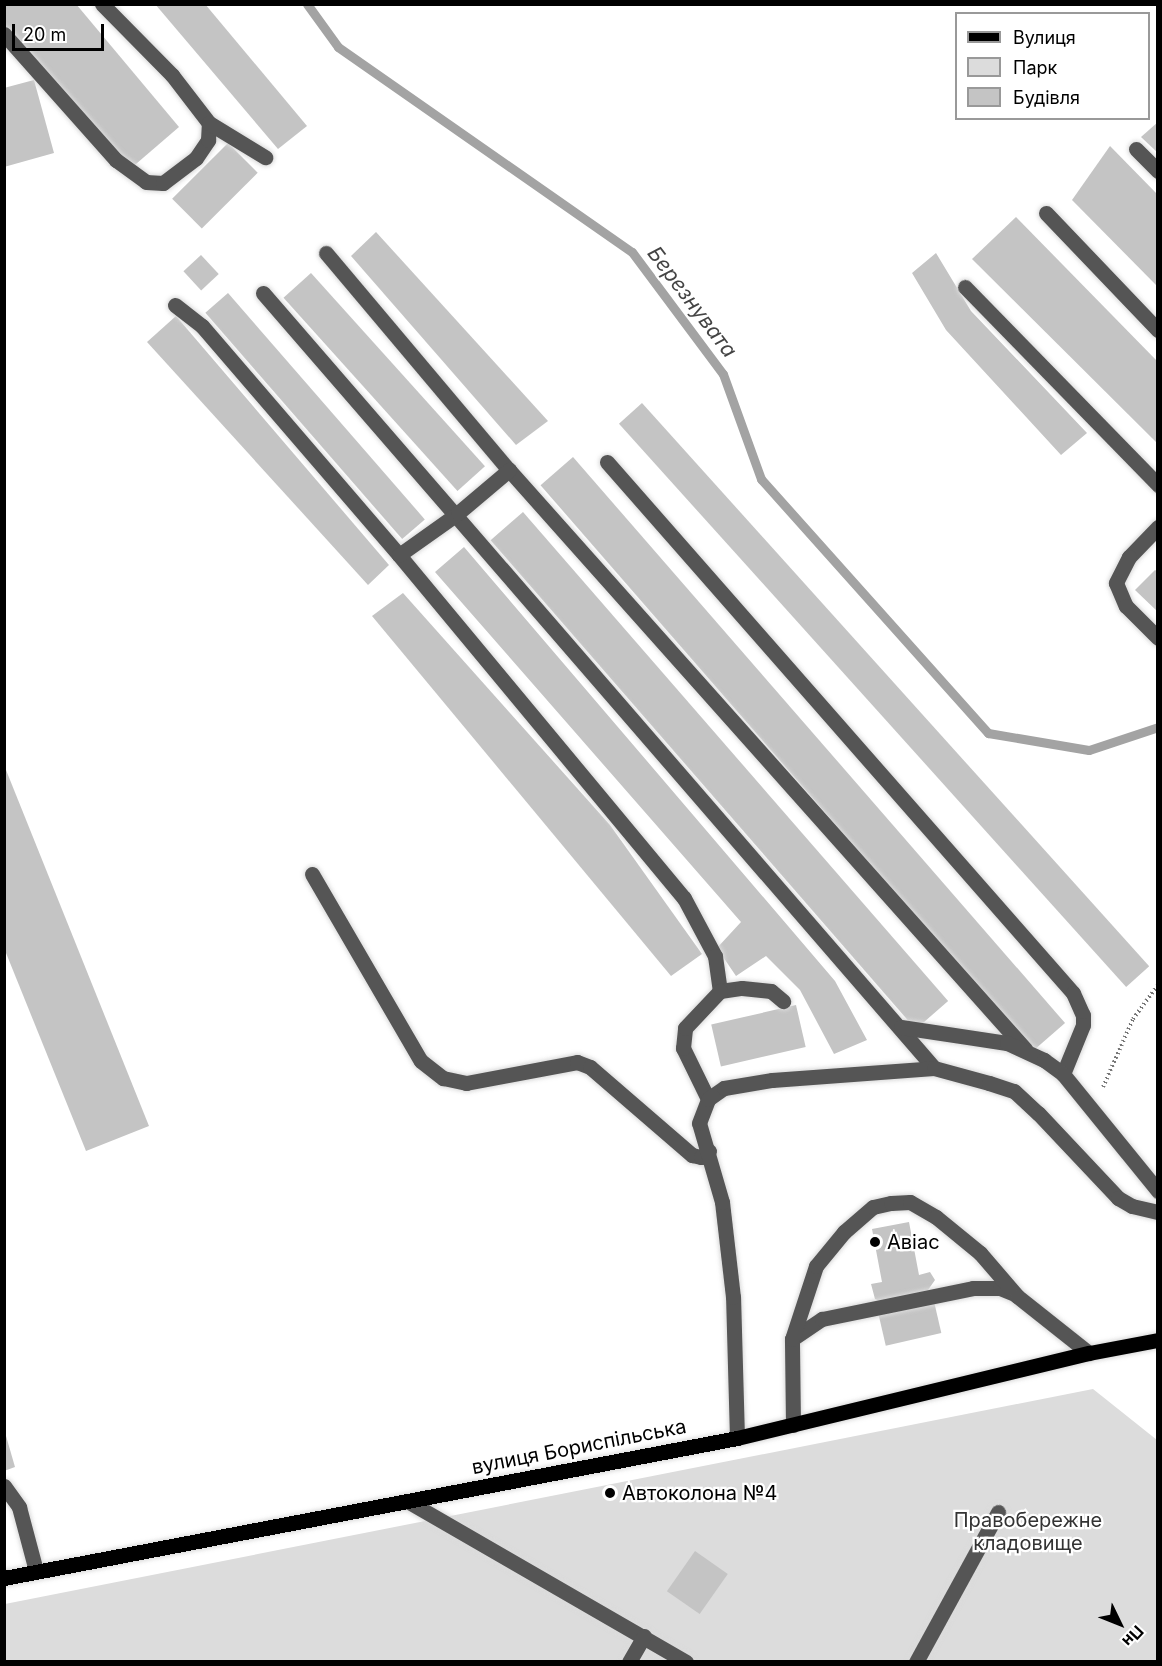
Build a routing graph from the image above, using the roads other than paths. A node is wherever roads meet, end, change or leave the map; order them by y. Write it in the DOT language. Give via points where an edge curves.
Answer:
graph roads {
  1 [pos="102,4"];
  2 [pos="4,34"];
  3 [pos="209,123"];
  4 [pos="1137,148"];
  5 [pos="265,157"];
  6 [pos="1158,171"];
  7 [pos="1046,213"];
  8 [pos="326,252"];
  9 [pos="965,287"];
  10 [pos="263,292"];
  11 [pos="175,305"];
  12 [pos="1158,330"];
  13 [pos="607,462"];
  14 [pos="509,470"];
  15 [pos="1158,485"];
  16 [pos="458,513"];
  17 [pos="1158,526"];
  18 [pos="399,555"];
  19 [pos="1158,638"];
  20 [pos="312,874"];
  21 [pos="720,991"];
  22 [pos="783,1001"];
  23 [pos="901,1027"];
  24 [pos="1025,1049"];
  25 [pos="934,1068"];
  26 [pos="1064,1074"];
  27 [pos="708,1099"];
  28 [pos="709,1151"];
  29 [pos="1158,1191"];
  30 [pos="1158,1212"];
  31 [pos="1017,1296"];
  32 [pos="792,1339"];
  33 [pos="1158,1340"];
  34 [pos="1089,1353"];
  35 [pos="793,1425"];
  36 [pos="737,1438"];
  37 [pos="4,1486"];
  38 [pos="409,1502"];
  39 [pos="998,1512"];
  40 [pos="36,1571"];
  41 [pos="4,1578"];
  42 [pos="644,1636"];
  43 [pos="629,1662"];
  44 [pos="686,1662"];
  45 [pos="916,1662"];
  1 -- 3 [label="lane" via="193,98"];
  2 -- 3 [label="lane" via="116,160 146,182 163,183 196,158 208,140"];
  3 -- 5 [label="lane"];
  4 -- 6 [label="lane"];
  7 -- 12 [label="lane"];
  8 -- 14 [label="lane"];
  9 -- 15 [label="lane"];
  10 -- 16 [label="lane"];
  11 -- 18 [label="lane" via="201,326"];
  13 -- 26 [label="lane" via="1073,993 1083,1025"];
  14 -- 16 [label="lane"];
  14 -- 24 [label="lane"];
  16 -- 18 [label="lane"];
  16 -- 23 [label="lane"];
  17 -- 19 [label="lane" via="1129,557 1116,583 1126,606"];
  18 -- 21 [label="lane" via="684,898 715,956"];
  20 -- 28 [label="lane" via="422,1061 443,1078 466,1083 577,1062 590,1067 692,1155 701,1157"];
  21 -- 22 [label="lane" via="771,991"];
  21 -- 27 [label="lane" via="685,1028 683,1048"];
  23 -- 24 [label="lane"];
  23 -- 25 [label="lane"];
  24 -- 26 [label="lane"];
  25 -- 27 [label="lane" via="772,1080 724,1088"];
  25 -- 30 [label="lane" via="1014,1092 1118,1198"];
  26 -- 29 [label="lane"];
  27 -- 28 [label="lane" via="699,1123"];
  28 -- 36 [label="lane" via="722,1202 733,1297"];
  31 -- 32 [label="lane" via="1000,1288 973,1288 822,1319"];
  31 -- 32 [label="lane" via="980,1253 936,1217 910,1203 891,1203 873,1207 844,1232 816,1266"];
  31 -- 34 [label="lane"];
  32 -- 35 [label="lane"];
  33 -- 34 [label="main road, вулиця Бориспільська"];
  34 -- 35 [label="main road, вулиця Бориспільська"];
  35 -- 36 [label="main road, вулиця Бориспільська"];
  36 -- 38 [label="main road, вулиця Бориспільська"];
  37 -- 40 [label="lane" via="19,1506"];
  38 -- 40 [label="main road, вулиця Бориспільська"];
  38 -- 42 [label="lane"];
  39 -- 45 [label="lane"];
  40 -- 41 [label="main road, вулиця Бориспільська"];
  42 -- 43 [label="lane"];
  42 -- 44 [label="lane"];
}
